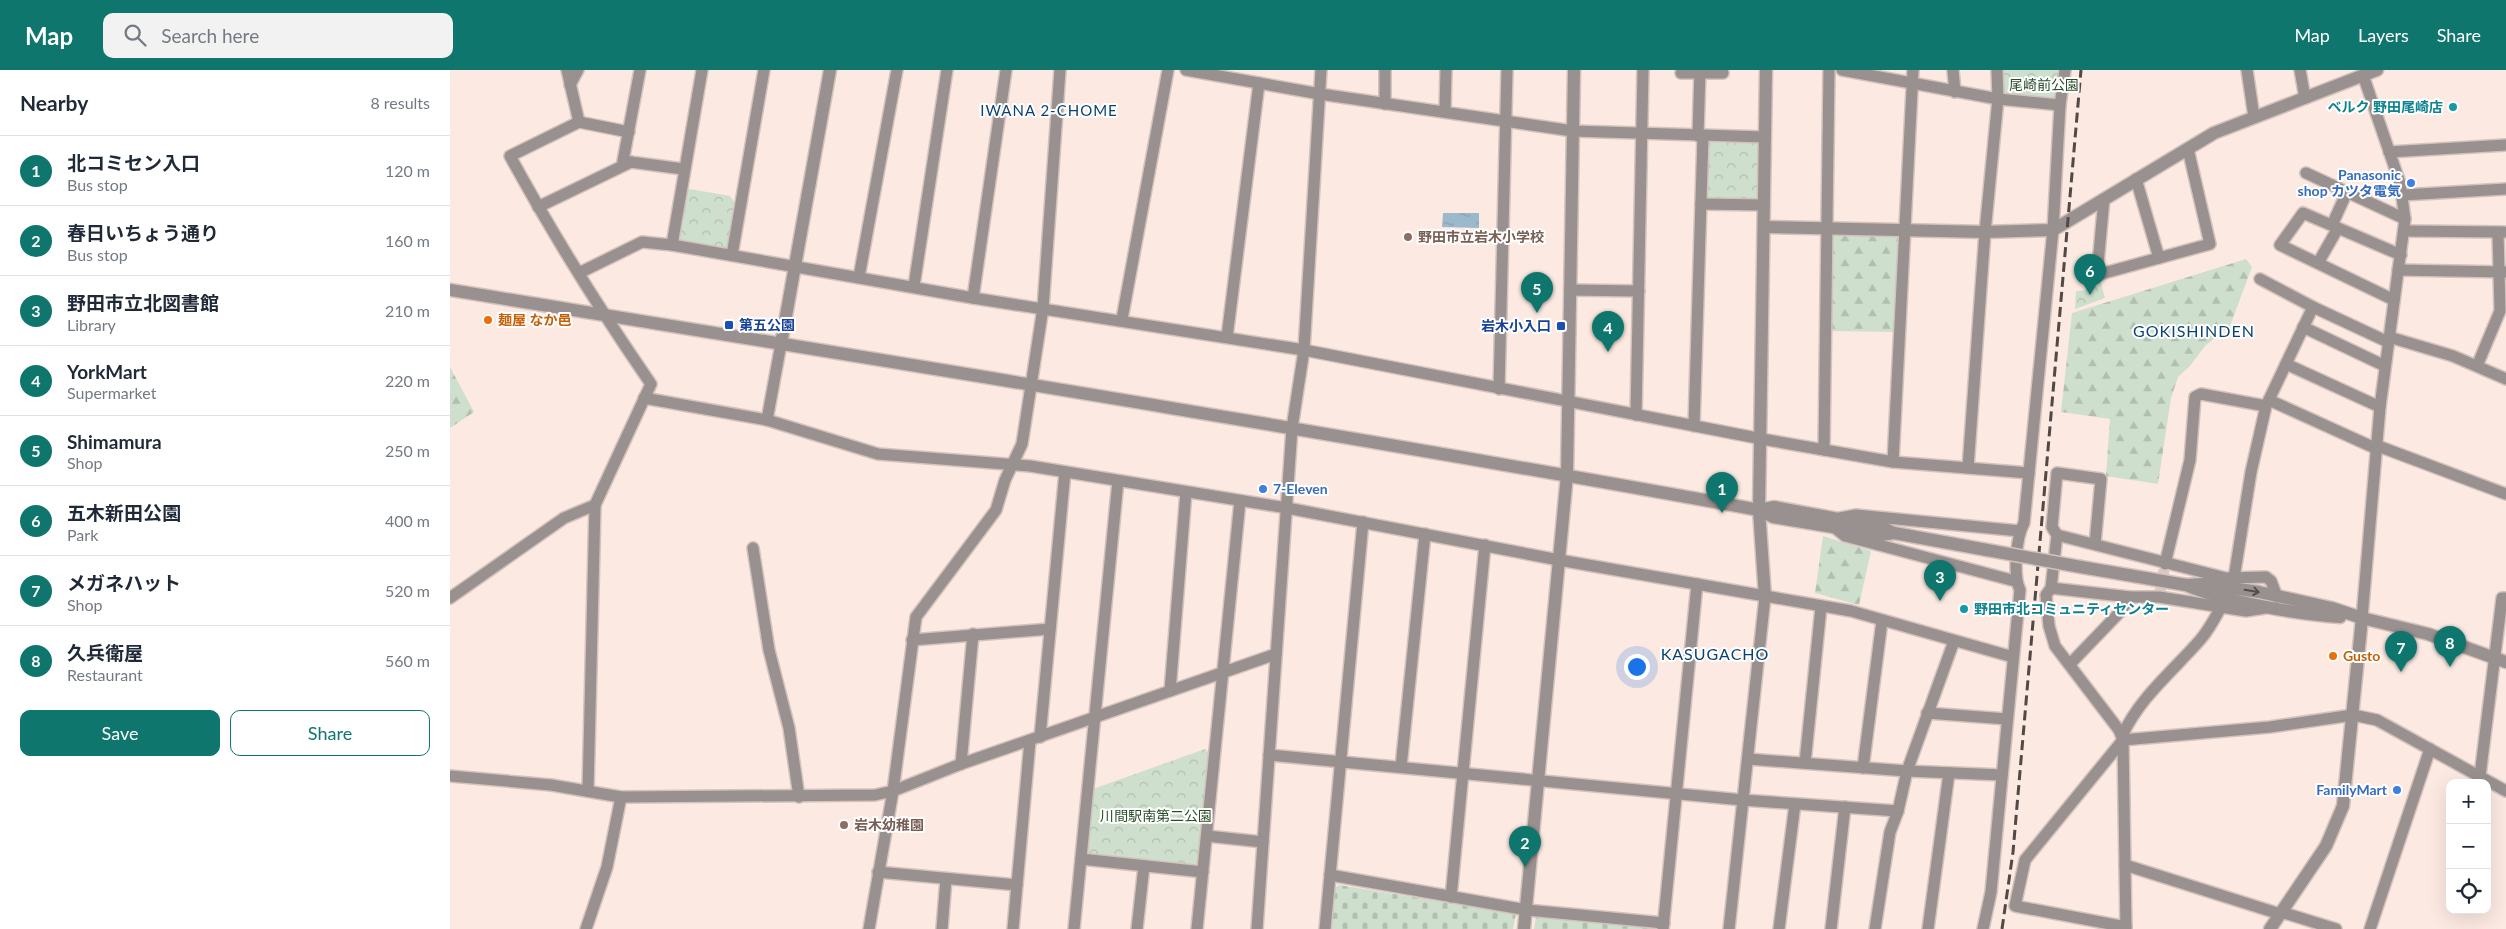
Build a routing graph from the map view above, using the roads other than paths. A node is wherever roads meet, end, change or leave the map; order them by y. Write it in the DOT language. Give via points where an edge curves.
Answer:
graph roads {
  1 [pos="567,70"];
  2 [pos="578,70"];
  3 [pos="640,70"];
  4 [pos="702,70"];
  5 [pos="764,70"];
  6 [pos="830,70"];
  7 [pos="897,70"];
  8 [pos="948,70"];
  9 [pos="1006,70"];
  10 [pos="1060,70"];
  11 [pos="1168,70"];
  12 [pos="1186,70"];
  13 [pos="1253,70"];
  14 [pos="1320,70"];
  15 [pos="1385,70"];
  16 [pos="1446,70"];
  17 [pos="1507,70"];
  18 [pos="1574,70"];
  19 [pos="1643,70"];
  20 [pos="1766,70"];
  21 [pos="1829,70"];
  22 [pos="1842,70"];
  23 [pos="1913,70"];
  24 [pos="1953,70"];
  25 [pos="1997,70"];
  26 [pos="2065,70"];
  27 [pos="2247,70"];
  28 [pos="2300,70"];
  29 [pos="2377,70"];
  30 [pos="1700,72"];
  31 [pos="2362,72"];
  32 [pos="1681,73"];
  33 [pos="1723,73"];
  34 [pos="1874,73"];
  35 [pos="1256,83"];
  36 [pos="570,85"];
  37 [pos="1913,85"];
  38 [pos="1955,92"];
  39 [pos="1320,94"];
  40 [pos="2305,98"];
  41 [pos="1998,99"];
  42 [pos="1385,104"];
  43 [pos="2060,105"];
  44 [pos="1445,111"];
  45 [pos="2254,116"];
  46 [pos="579,122"];
  47 [pos="1506,122"];
  48 [pos="1573,131"];
  49 [pos="629,132"];
  50 [pos="1642,133"];
  51 [pos="1700,136"];
  52 [pos="1765,137"];
  53 [pos="2506,145"];
  54 [pos="2188,149"];
  55 [pos="2390,152"];
  56 [pos="631,162"];
  57 [pos="683,169"];
  58 [pos="2306,174"];
  59 [pos="2136,180"];
  60 [pos="2506,189"];
  61 [pos="2347,192"];
  62 [pos="2403,195"];
  63 [pos="2104,199"];
  64 [pos="1701,204"];
  65 [pos="1764,204"];
  66 [pos="538,207"];
  67 [pos="2405,219"];
  68 [pos="1764,227"];
  69 [pos="2335,227"];
  70 [pos="1827,229"];
  71 [pos="1906,230"];
  72 [pos="2054,230"];
  73 [pos="2404,231"];
  74 [pos="1985,232"];
  75 [pos="2502,232"];
  76 [pos="672,245"];
  77 [pos="732,255"];
  78 [pos="2401,255"];
  79 [pos="2159,258"];
  80 [pos="2318,263"];
  81 [pos="795,266"];
  82 [pos="2398,270"];
  83 [pos="2503,272"];
  84 [pos="579,273"];
  85 [pos="859,277"];
  86 [pos="2260,279"];
  87 [pos="914,286"];
  88 [pos="450,290"];
  89 [pos="1570,290"];
  90 [pos="1639,291"];
  91 [pos="973,298"];
  92 [pos="2394,300"];
  93 [pos="2313,307"];
  94 [pos="1043,308"];
  95 [pos="2503,312"];
  96 [pos="603,315"];
  97 [pos="1122,319"];
  98 [pos="2303,327"];
  99 [pos="1227,337"];
  100 [pos="2389,339"];
  101 [pos="781,344"];
  102 [pos="1304,350"];
  103 [pos="2286,364"];
  104 [pos="2385,366"];
  105 [pos="2478,366"];
  106 [pos="2506,379"];
  107 [pos="1031,384"];
  108 [pos="1499,389"];
  109 [pos="644,398"];
  110 [pos="1568,402"];
  111 [pos="2267,403"];
  112 [pos="2380,407"];
  113 [pos="1636,414"];
  114 [pos="767,420"];
  115 [pos="1694,426"];
  116 [pos="1292,428"];
  117 [pos="1762,439"];
  118 [pos="2377,448"];
  119 [pos="1824,450"];
  120 [pos="1894,462"];
  121 [pos="1012,464"];
  122 [pos="1968,468"];
  123 [pos="1065,472"];
  124 [pos="2028,474"];
  125 [pos="1568,475"];
  126 [pos="1118,481"];
  127 [pos="1186,492"];
  128 [pos="2506,494"];
  129 [pos="1240,501"];
  130 [pos="595,505"];
  131 [pos="1287,508"];
  132 [pos="1760,510"];
  133 [pos="1363,522"];
  134 [pos="1835,523"];
  135 [pos="2020,531"];
  136 [pos="1425,534"];
  137 [pos="2057,535"];
  138 [pos="2095,544"];
  139 [pos="1485,545"];
  140 [pos="752,548"];
  141 [pos="1559,560"];
  142 [pos="2165,564"];
  143 [pos="2234,578"];
  144 [pos="2015,582"];
  145 [pos="1697,584"];
  146 [pos="2052,588"];
  147 [pos="1765,597"];
  148 [pos="2130,597"];
  149 [pos="450,598"];
  150 [pos="2506,598"];
  151 [pos="2275,602"];
  152 [pos="1821,607"];
  153 [pos="2221,607"];
  154 [pos="2362,618"];
  155 [pos="1882,621"];
  156 [pos="1050,629"];
  157 [pos="973,634"];
  158 [pos="912,640"];
  159 [pos="1954,641"];
  160 [pos="1276,654"];
  161 [pos="2013,658"];
  162 [pos="2500,660"];
  163 [pos="2070,664"];
  164 [pos="1223,672"];
  165 [pos="1170,691"];
  166 [pos="1928,713"];
  167 [pos="2353,715"];
  168 [pos="1095,718"];
  169 [pos="2007,719"];
  170 [pos="2123,738"];
  171 [pos="1035,739"];
  172 [pos="2430,749"];
  173 [pos="1269,755"];
  174 [pos="1748,759"];
  175 [pos="1340,762"];
  176 [pos="1805,763"];
  177 [pos="960,764"];
  178 [pos="1400,767"];
  179 [pos="1863,768"];
  180 [pos="1907,771"];
  181 [pos="1462,773"];
  182 [pos="1949,773"];
  183 [pos="2002,775"];
  184 [pos="450,776"];
  185 [pos="2480,776"];
  186 [pos="1539,780"];
  187 [pos="893,791"];
  188 [pos="2506,791"];
  189 [pos="588,792"];
  190 [pos="1676,794"];
  191 [pos="621,797"];
  192 [pos="799,797"];
  193 [pos="1743,800"];
  194 [pos="1795,804"];
  195 [pos="1845,807"];
  196 [pos="1898,811"];
  197 [pos="1207,836"];
  198 [pos="1263,842"];
  199 [pos="1081,859"];
  200 [pos="2126,865"];
  201 [pos="1144,866"];
  202 [pos="878,872"];
  203 [pos="1203,872"];
  204 [pos="1330,875"];
  205 [pos="946,879"];
  206 [pos="1017,884"];
  207 [pos="1451,897"];
  208 [pos="1527,910"];
  209 [pos="2280,913"];
  210 [pos="1664,926"];
  211 [pos="2126,928"];
  212 [pos="586,929"];
  213 [pos="869,929"];
  214 [pos="942,929"];
  215 [pos="1013,929"];
  216 [pos="1074,929"];
  217 [pos="1137,929"];
  218 [pos="1197,929"];
  219 [pos="1258,929"];
  220 [pos="1325,929"];
  221 [pos="1524,929"];
  222 [pos="1729,929"];
  223 [pos="1779,929"];
  224 [pos="1831,929"];
  225 [pos="1875,929"];
  226 [pos="1928,929"];
  227 [pos="1983,929"];
  228 [pos="2270,929"];
  229 [pos="2336,929"];
  230 [pos="2370,929"];
  1 -- 36 [label="street"];
  2 -- 36 [label="street"];
  3 -- 49 [label="street"];
  4 -- 57 [label="street"];
  5 -- 77 [label="street"];
  6 -- 81 [label="street"];
  7 -- 85 [label="street"];
  8 -- 87 [label="street"];
  9 -- 91 [label="street"];
  10 -- 94 [label="street"];
  11 -- 97 [label="street"];
  12 -- 35 [label="street"];
  13 -- 35 [label="street"];
  14 -- 39 [label="street"];
  15 -- 42 [label="street"];
  16 -- 44 [label="street"];
  17 -- 47 [label="street"];
  18 -- 48 [label="street"];
  19 -- 50 [label="street"];
  20 -- 52 [label="street"];
  21 -- 70 [label="street"];
  22 -- 34 [label="street"];
  23 -- 37 [label="street"];
  24 -- 38 [label="street"];
  25 -- 41 [label="street"];
  26 -- 43 [label="street"];
  27 -- 45 [label="street"];
  28 -- 40 [label="street"];
  29 -- 31 [label="street"];
  30 -- 32 [label="street"];
  30 -- 33 [label="street"];
  30 -- 51 [label="street"];
  31 -- 40 [label="street"];
  31 -- 55 [label="street"];
  34 -- 37 [label="street"];
  35 -- 39 [label="street"];
  35 -- 99 [label="street"];
  36 -- 46 [label="street"];
  37 -- 38 [label="street"];
  37 -- 71 [label="street"];
  38 -- 41 [label="street"];
  39 -- 42 [label="street"];
  39 -- 102 [label="street"];
  40 -- 45 [label="street"];
  41 -- 43 [label="street"];
  41 -- 74 [label="street"];
  42 -- 44 [label="street"];
  43 -- 72 [label="street"];
  44 -- 47 [label="street"];
  45 -- 54 [label="street" via="2214,133"];
  46 -- 49 [label="street"];
  46 -- 66 [label="street" via="510,156"];
  47 -- 48 [label="street"];
  47 -- 108 [label="street"];
  48 -- 50 [label="street"];
  48 -- 89 [label="street"];
  49 -- 56 [label="street" via="623,161"];
  50 -- 51 [label="street"];
  50 -- 90 [label="street"];
  51 -- 52 [label="street"];
  51 -- 64 [label="street"];
  52 -- 65 [label="street"];
  53 -- 55 [label="street"];
  54 -- 59 [label="street"];
  54 -- 79 [label="street" via="2210,244"];
  55 -- 62 [label="street"];
  56 -- 57 [label="street"];
  56 -- 66 [label="street"];
  57 -- 76 [label="street"];
  58 -- 61 [label="street"];
  59 -- 63 [label="street"];
  59 -- 79 [label="street"];
  60 -- 62 [label="street"];
  61 -- 67 [label="street"];
  61 -- 69 [label="street"];
  62 -- 67 [label="street"];
  63 -- 72 [label="street"];
  63 -- 79 [label="street" via="2097,275"];
  64 -- 65 [label="street"];
  64 -- 115 [label="street"];
  65 -- 68 [label="street"];
  66 -- 84 [label="street"];
  67 -- 73 [label="street"];
  68 -- 70 [label="street"];
  68 -- 117 [label="street"];
  69 -- 78 [label="street"];
  69 -- 80 [label="street"];
  69 -- 80 [label="street" via="2303,213 2280,245"];
  70 -- 71 [label="street"];
  70 -- 119 [label="street"];
  71 -- 74 [label="street"];
  71 -- 120 [label="street"];
  72 -- 74 [label="street"];
  72 -- 124 [label="street"];
  73 -- 75 [label="street"];
  73 -- 78 [label="street"];
  74 -- 122 [label="street"];
  75 -- 83 [label="street"];
  76 -- 77 [label="street"];
  76 -- 84 [label="street" via="642,242"];
  77 -- 81 [label="street"];
  78 -- 82 [label="street"];
  80 -- 92 [label="street"];
  81 -- 85 [label="street"];
  81 -- 101 [label="street"];
  82 -- 83 [label="street"];
  82 -- 92 [label="street"];
  83 -- 95 [label="street"];
  84 -- 96 [label="street"];
  85 -- 87 [label="street"];
  86 -- 93 [label="street"];
  87 -- 91 [label="street"];
  88 -- 96 [label="street"];
  89 -- 90 [label="street"];
  89 -- 110 [label="street"];
  90 -- 113 [label="street"];
  91 -- 94 [label="street"];
  92 -- 100 [label="street"];
  93 -- 98 [label="street"];
  93 -- 100 [label="street"];
  94 -- 97 [label="street"];
  94 -- 107 [label="street"];
  95 -- 105 [label="street"];
  96 -- 101 [label="street"];
  96 -- 109 [label="street" via="650,384"];
  97 -- 99 [label="street"];
  98 -- 103 [label="street"];
  98 -- 104 [label="street"];
  99 -- 102 [label="street"];
  100 -- 104 [label="street"];
  100 -- 105 [label="street"];
  101 -- 107 [label="street"];
  101 -- 114 [label="street"];
  102 -- 108 [label="street"];
  102 -- 116 [label="street"];
  103 -- 111 [label="street"];
  103 -- 112 [label="street"];
  104 -- 112 [label="street"];
  105 -- 106 [label="street"];
  107 -- 116 [label="street"];
  107 -- 121 [label="street" via="1022,444"];
  108 -- 110 [label="street"];
  109 -- 114 [label="street"];
  109 -- 130 [label="street"];
  110 -- 113 [label="street"];
  110 -- 125 [label="street"];
  111 -- 118 [label="street"];
  111 -- 142 [label="street" via="2201,394 2195,397 2190,460"];
  111 -- 143 [label="street" via="2251,472"];
  112 -- 118 [label="street"];
  113 -- 115 [label="street"];
  114 -- 121 [label="street" via="878,454"];
  115 -- 117 [label="street"];
  116 -- 125 [label="street"];
  116 -- 131 [label="street"];
  117 -- 119 [label="street"];
  117 -- 132 [label="street"];
  118 -- 128 [label="street"];
  118 -- 154 [label="street"];
  119 -- 120 [label="street"];
  120 -- 122 [label="street"];
  121 -- 123 [label="street"];
  121 -- 158 [label="street" via="996,510 916,616"];
  122 -- 124 [label="street"];
  123 -- 126 [label="street"];
  123 -- 156 [label="street"];
  124 -- 135 [label="street" via="2024,524"];
  125 -- 132 [label="street"];
  125 -- 141 [label="street"];
  126 -- 127 [label="street"];
  126 -- 168 [label="street"];
  127 -- 129 [label="street"];
  127 -- 165 [label="street"];
  129 -- 131 [label="street"];
  129 -- 164 [label="street"];
  130 -- 149 [label="street" via="564,518"];
  130 -- 189 [label="street"];
  131 -- 133 [label="street"];
  131 -- 160 [label="street"];
  132 -- 134 [label="street" via="1774,507"];
  132 -- 147 [label="street"];
  133 -- 136 [label="street"];
  133 -- 175 [label="street"];
  134 -- 135 [label="street" via="1856,515"];
  134 -- 144 [label="street" via="1845,536"];
  134 -- 151 [label="street, bridge" via="1882,527 1894,533 2186,585 2204,584"];
  135 -- 144 [label="street"];
  136 -- 139 [label="street"];
  136 -- 178 [label="street"];
  137 -- 138 [label="street"];
  137 -- 138 [label="street" via="2052,527 2057,473 2101,479"];
  137 -- 146 [label="street"];
  138 -- 142 [label="street"];
  139 -- 141 [label="street"];
  139 -- 181 [label="street"];
  140 -- 192 [label="street" via="769,650 789,728"];
  141 -- 145 [label="street"];
  141 -- 186 [label="street"];
  142 -- 143 [label="street"];
  143 -- 151 [label="street" via="2266,577 2271,581"];
  144 -- 161 [label="street" via="2020,590"];
  145 -- 147 [label="street"];
  145 -- 190 [label="street"];
  146 -- 148 [label="street"];
  146 -- 163 [label="street" via="2046,595 2049,626 2055,646"];
  147 -- 152 [label="street"];
  147 -- 174 [label="street"];
  148 -- 153 [label="street" via="2158,597"];
  148 -- 163 [label="street" via="2121,611"];
  150 -- 162 [label="street" via="2502,598"];
  151 -- 153 [label="street" via="2246,611"];
  151 -- 154 [label="street" via="2332,608"];
  152 -- 155 [label="street" via="1851,611"];
  152 -- 176 [label="street"];
  153 -- 170 [label="street" via="2202,638 2136,710"];
  154 -- 162 [label="street" via="2428,634"];
  154 -- 167 [label="street"];
  155 -- 159 [label="street"];
  155 -- 179 [label="street"];
  156 -- 157 [label="street"];
  156 -- 171 [label="street"];
  157 -- 158 [label="street"];
  157 -- 177 [label="street"];
  158 -- 187 [label="street"];
  159 -- 161 [label="street"];
  159 -- 166 [label="street"];
  160 -- 164 [label="street"];
  160 -- 173 [label="street"];
  161 -- 169 [label="street"];
  162 -- 185 [label="street"];
  163 -- 170 [label="street"];
  164 -- 165 [label="street"];
  164 -- 197 [label="street"];
  165 -- 168 [label="street"];
  166 -- 169 [label="street"];
  166 -- 180 [label="street"];
  167 -- 170 [label="street" via="2270,727"];
  167 -- 172 [label="street" via="2377,720"];
  167 -- 209 [label="street" via="2346,790 2339,818 2326,846"];
  168 -- 171 [label="street"];
  168 -- 199 [label="street"];
  169 -- 183 [label="street"];
  170 -- 200 [label="street"];
  170 -- 211 [label="street" via="2025,860 2015,906"];
  171 -- 177 [label="street"];
  171 -- 206 [label="street"];
  172 -- 185 [label="street"];
  172 -- 230 [label="street"];
  173 -- 175 [label="street"];
  173 -- 198 [label="street"];
  174 -- 176 [label="street"];
  174 -- 193 [label="street"];
  175 -- 178 [label="street"];
  175 -- 204 [label="street"];
  176 -- 179 [label="street"];
  177 -- 187 [label="street"];
  178 -- 181 [label="street"];
  179 -- 180 [label="street"];
  180 -- 182 [label="street"];
  180 -- 196 [label="street"];
  181 -- 186 [label="street"];
  181 -- 207 [label="street"];
  182 -- 183 [label="street"];
  182 -- 226 [label="street"];
  183 -- 227 [label="street" via="1991,892"];
  184 -- 189 [label="street" via="551,785"];
  185 -- 188 [label="street"];
  186 -- 190 [label="street"];
  186 -- 208 [label="street"];
  187 -- 192 [label="street"];
  187 -- 202 [label="street"];
  189 -- 191 [label="street"];
  190 -- 193 [label="street"];
  190 -- 210 [label="street"];
  191 -- 192 [label="street"];
  191 -- 212 [label="street" via="607,867"];
  193 -- 194 [label="street"];
  193 -- 222 [label="street"];
  194 -- 195 [label="street"];
  194 -- 223 [label="street"];
  195 -- 196 [label="street"];
  195 -- 224 [label="street"];
  196 -- 225 [label="street" via="1890,832"];
  197 -- 198 [label="street"];
  197 -- 203 [label="street"];
  198 -- 219 [label="street"];
  199 -- 201 [label="street"];
  199 -- 216 [label="street"];
  200 -- 209 [label="street"];
  200 -- 211 [label="street"];
  201 -- 203 [label="street"];
  201 -- 217 [label="street"];
  202 -- 205 [label="street"];
  202 -- 213 [label="street"];
  203 -- 218 [label="street"];
  204 -- 207 [label="street"];
  204 -- 220 [label="street"];
  205 -- 206 [label="street"];
  205 -- 214 [label="street"];
  206 -- 215 [label="street"];
  207 -- 208 [label="street"];
  208 -- 210 [label="street"];
  208 -- 221 [label="street"];
  209 -- 228 [label="street"];
  209 -- 229 [label="street"];
}
